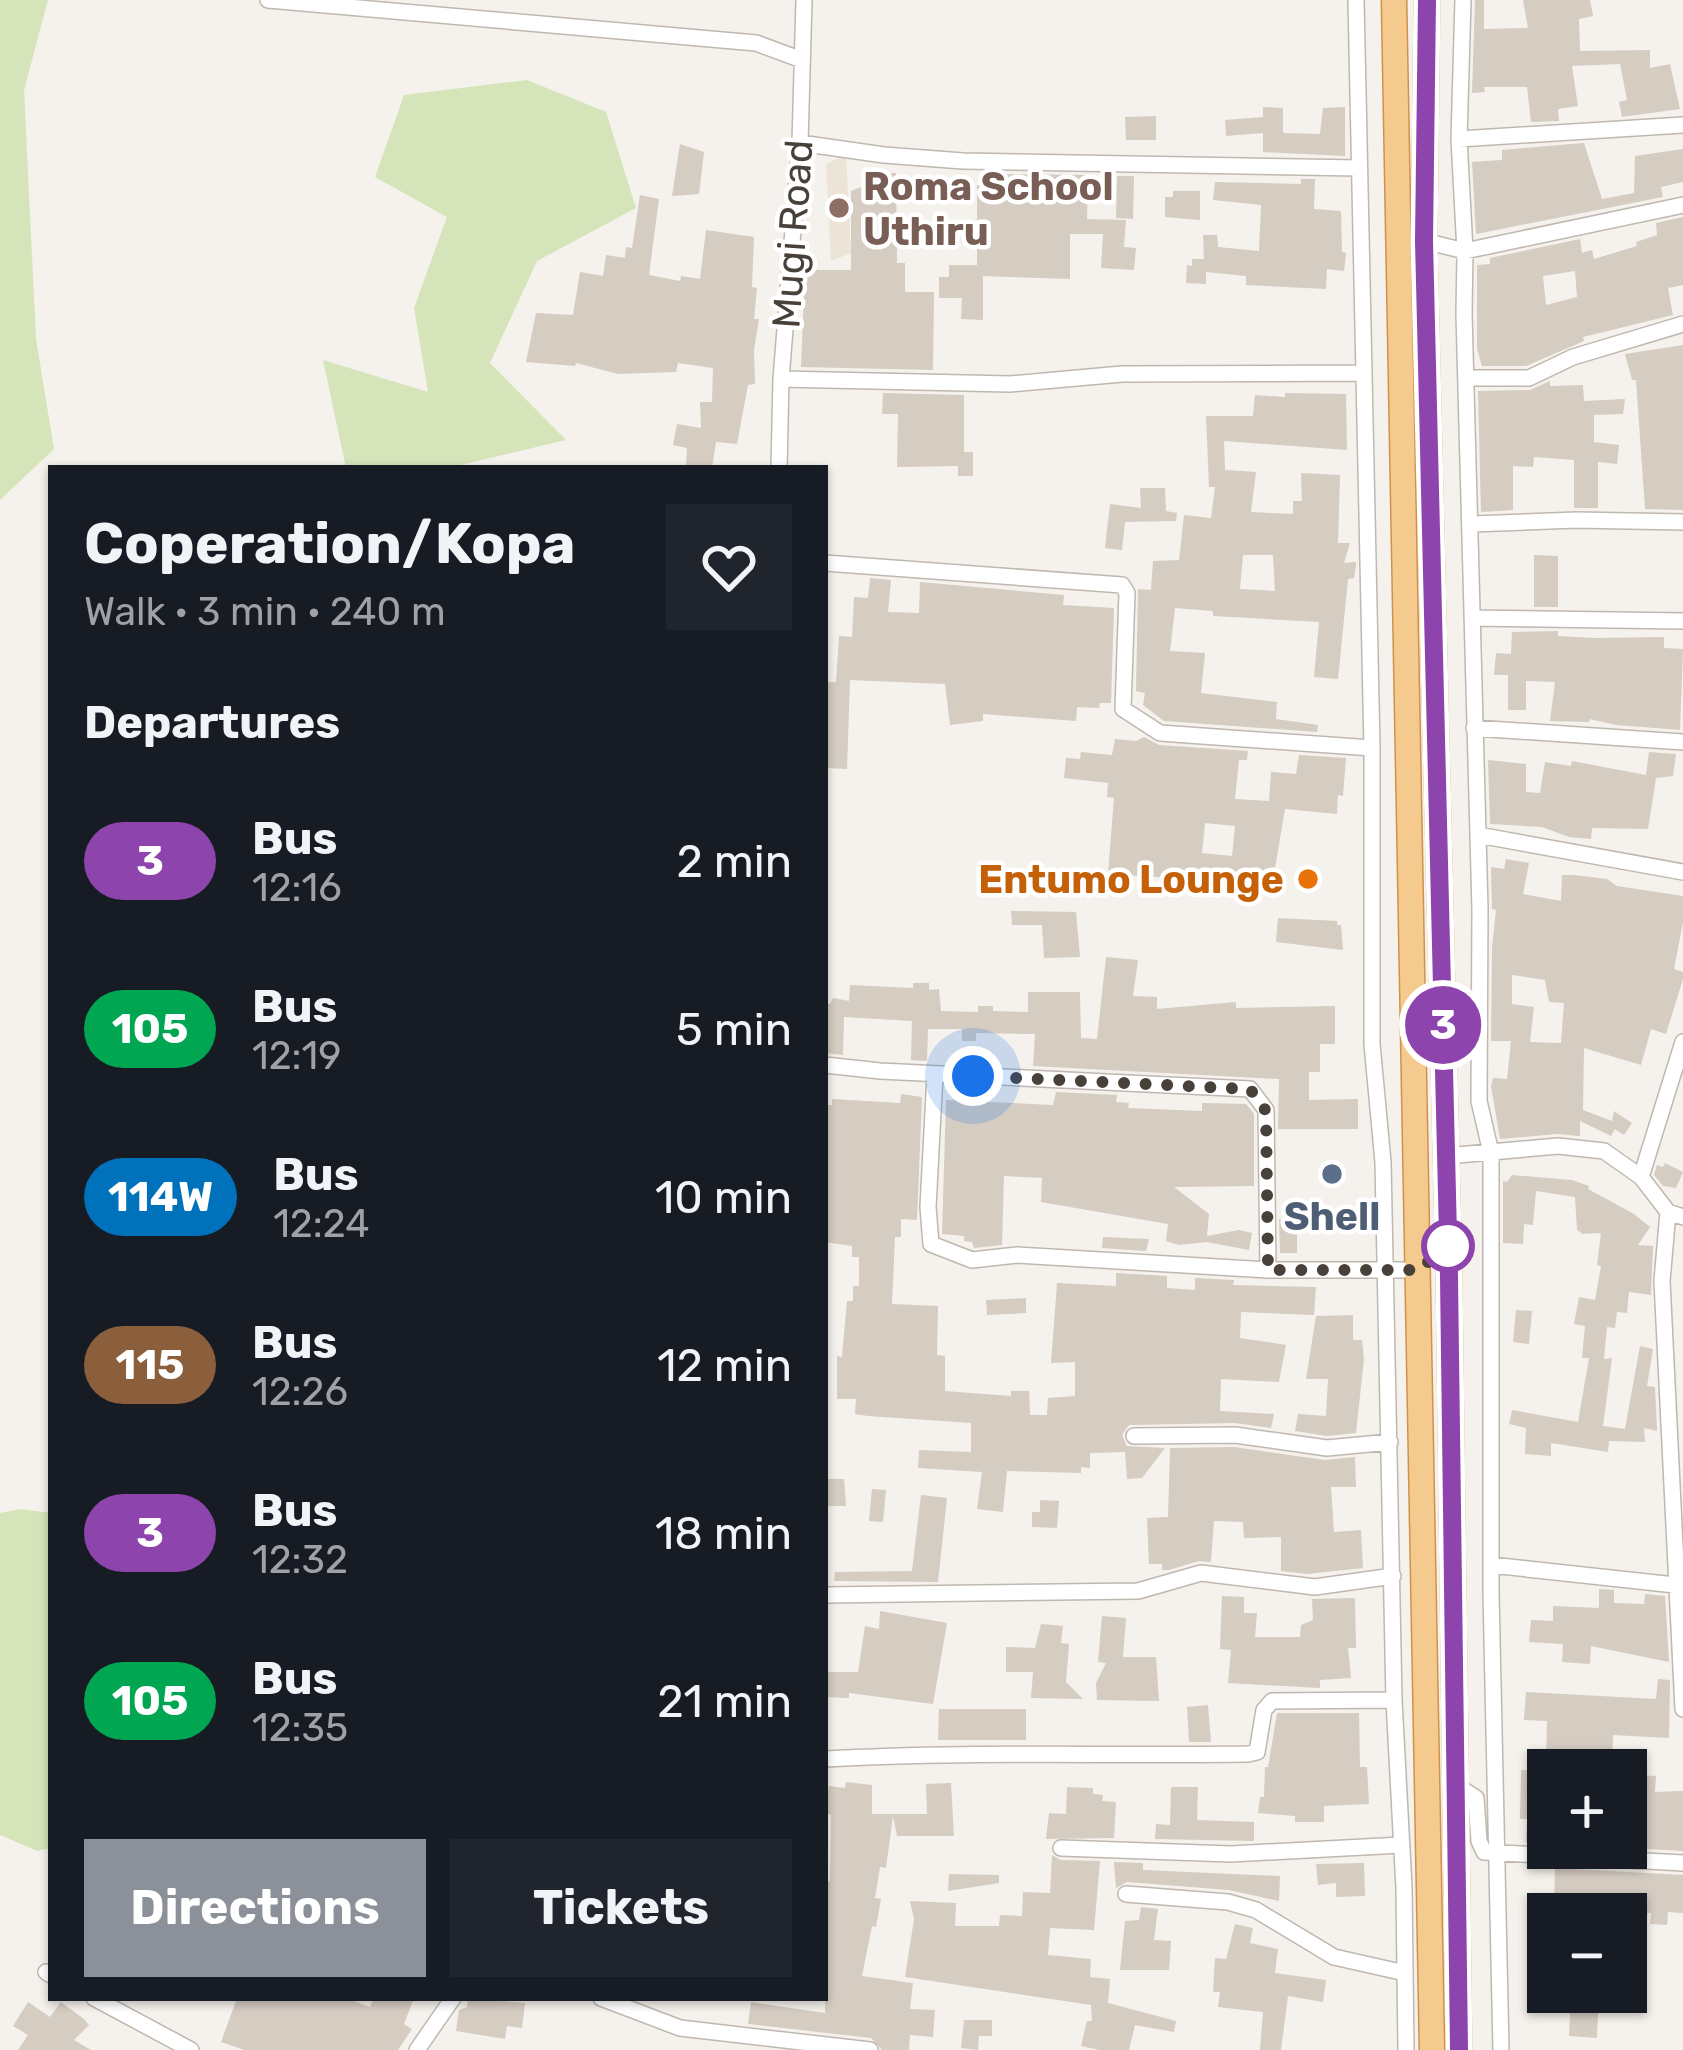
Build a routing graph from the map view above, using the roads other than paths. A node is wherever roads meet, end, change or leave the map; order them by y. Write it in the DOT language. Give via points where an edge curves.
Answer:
graph roads {
  1 [pos="268,0"];
  2 [pos="804,0"];
  3 [pos="1356,0"];
  4 [pos="1394,0"];
  5 [pos="1427,0"];
  6 [pos="1462,0"];
  7 [pos="802,60"];
  8 [pos="1683,125"];
  9 [pos="1459,140"];
  10 [pos="800,142"];
  11 [pos="1359,168"];
  12 [pos="1683,205"];
  13 [pos="1424,241"];
  14 [pos="1466,250"];
  15 [pos="1683,324"];
  16 [pos="1364,373"];
  17 [pos="1468,377"];
  18 [pos="782,379"];
  19 [pos="779,465"];
  20 [pos="1683,522"];
  21 [pos="1472,524"];
  22 [pos="828,562"];
  23 [pos="1472,618"];
  24 [pos="1683,621"];
  25 [pos="1474,728"];
  26 [pos="1683,742"];
  27 [pos="1372,748"];
  28 [pos="1478,835"];
  29 [pos="1683,872"];
  30 [pos="1683,1042"];
  31 [pos="828,1065"];
  32 [pos="935,1074"];
  33 [pos="1491,1153"];
  34 [pos="1446,1156"];
  35 [pos="1641,1177"];
  36 [pos="1676,1215"];
  37 [pos="1386,1269"];
  38 [pos="1268,1270"];
  39 [pos="1418,1270"];
  40 [pos="1134,1436"];
  41 [pos="1390,1442"];
  42 [pos="1491,1564"];
  43 [pos="1393,1576"];
  44 [pos="1676,1585"];
  45 [pos="828,1595"];
  46 [pos="1394,1700"];
  47 [pos="1683,1709"];
  48 [pos="828,1759"];
  49 [pos="1456,1785"];
  50 [pos="1402,1845"];
  51 [pos="1061,1847"];
  52 [pos="1495,1853"];
  53 [pos="1683,1863"];
  54 [pos="1126,1894"];
  55 [pos="1405,1973"];
  56 [pos="100,2001"];
  57 [pos="451,2001"];
  58 [pos="610,2001"];
  59 [pos="191,2050"];
  60 [pos="417,2050"];
  61 [pos="870,2050"];
  62 [pos="1406,2050"];
  63 [pos="1432,2050"];
  64 [pos="1459,2050"];
  65 [pos="1501,2050"];
  1 -- 7 [label="street" via="756,43"];
  2 -- 7 [label="street, Mugi Road"];
  3 -- 11 [label="street"];
  4 -- 39 [label="highway"];
  5 -- 13 [label="highway"];
  6 -- 9 [label="street"];
  7 -- 10 [label="street, Mugi Road"];
  8 -- 9 [label="street"];
  9 -- 14 [label="street"];
  10 -- 11 [label="street" via="963,160"];
  10 -- 18 [label="street, Mugi Road"];
  11 -- 16 [label="street"];
  12 -- 14 [label="street"];
  13 -- 14 [label="street"];
  13 -- 34 [label="highway"];
  14 -- 17 [label="street"];
  15 -- 17 [label="street" via="1529,378"];
  16 -- 18 [label="street" via="1010,383"];
  16 -- 27 [label="street"];
  17 -- 21 [label="street"];
  18 -- 19 [label="street, Mugi Road"];
  20 -- 21 [label="street"];
  21 -- 23 [label="street"];
  22 -- 27 [label="street" via="1122,585 1123,709 1144,725 1160,733"];
  23 -- 24 [label="street"];
  23 -- 25 [label="street"];
  25 -- 26 [label="street"];
  25 -- 28 [label="street"];
  27 -- 37 [label="street" via="1372,1046"];
  28 -- 29 [label="street"];
  28 -- 33 [label="street" via="1479,1101"];
  30 -- 35 [label="street"];
  31 -- 32 [label="street"];
  32 -- 38 [label="street" via="1250,1089 1266,1111"];
  32 -- 38 [label="street" via="931,1244 972,1260 1017,1255"];
  33 -- 34 [label="street"];
  33 -- 35 [label="street" via="1581,1147 1604,1151"];
  33 -- 42 [label="street"];
  34 -- 49 [label="highway"];
  35 -- 36 [label="street"];
  36 -- 44 [label="street" via="1662,1281"];
  37 -- 38 [label="street"];
  37 -- 39 [label="street"];
  37 -- 41 [label="street"];
  39 -- 63 [label="highway"];
  40 -- 41 [label="street" via="1234,1435 1327,1448"];
  41 -- 43 [label="street"];
  42 -- 44 [label="street"];
  42 -- 52 [label="street"];
  43 -- 45 [label="street" via="1315,1587 1201,1573 1138,1591"];
  43 -- 46 [label="street"];
  44 -- 47 [label="street"];
  46 -- 48 [label="street" via="1272,1701 1257,1752 1248,1754"];
  46 -- 50 [label="street"];
  49 -- 52 [label="street" via="1476,1798 1480,1847"];
  49 -- 64 [label="highway"];
  50 -- 51 [label="street" via="1231,1854"];
  50 -- 55 [label="street"];
  52 -- 53 [label="street"];
  52 -- 65 [label="street"];
  54 -- 55 [label="street" via="1228,1902 1334,1957"];
  55 -- 62 [label="street"];
  56 -- 59 [label="street"];
  57 -- 60 [label="street"];
  58 -- 61 [label="street" via="680,2028"];
}
